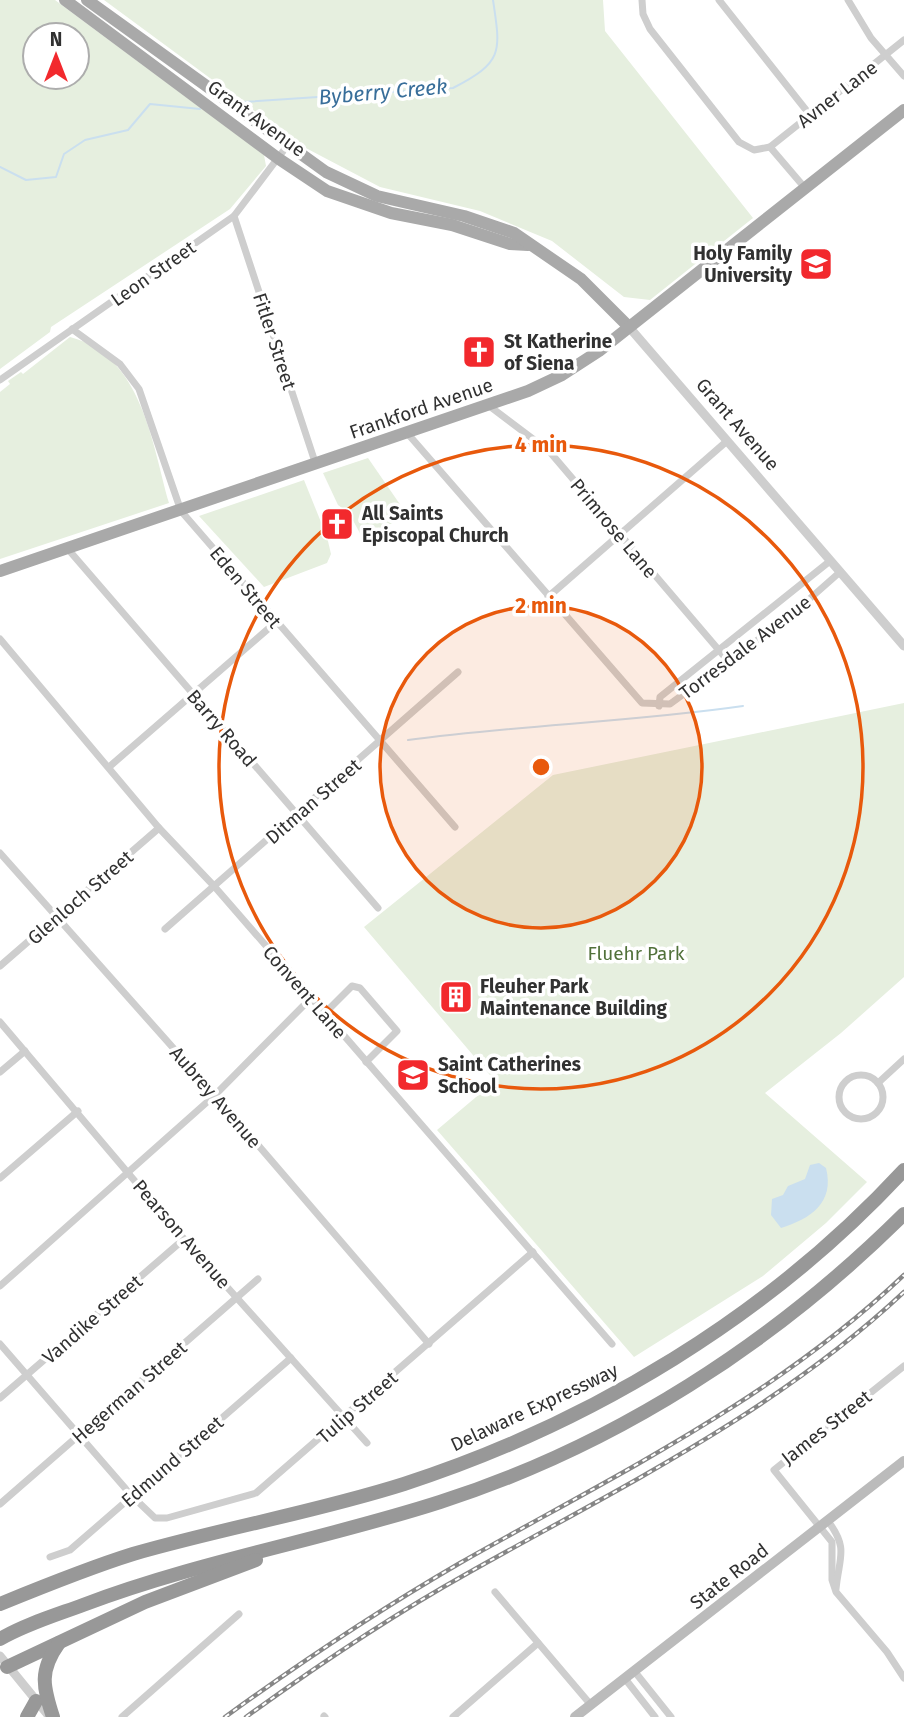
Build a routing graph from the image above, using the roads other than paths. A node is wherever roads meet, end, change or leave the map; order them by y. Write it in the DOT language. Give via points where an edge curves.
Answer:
graph roads {
  1 [pos="65,0"];
  2 [pos="87,0"];
  3 [pos="642,0"];
  4 [pos="719,0"];
  5 [pos="848,0"];
  6 [pos="904,40"];
  7 [pos="886,55"];
  8 [pos="904,76"];
  9 [pos="904,110"];
  10 [pos="810,115"];
  11 [pos="287,146"];
  12 [pos="770,147"];
  13 [pos="279,159"];
  14 [pos="805,188"];
  15 [pos="234,216"];
  16 [pos="528,245"];
  17 [pos="629,327"];
  18 [pos="72,329"];
  19 [pos="0,380"];
  20 [pos="488,405"];
  21 [pos="408,434"];
  22 [pos="727,441"];
  23 [pos="316,465"];
  24 [pos="181,511"];
  25 [pos="620,536"];
  26 [pos="67,548"];
  27 [pos="830,561"];
  28 [pos="0,570"];
  29 [pos="840,572"];
  30 [pos="548,597"];
  31 [pos="276,622"];
  32 [pos="0,639"];
  33 [pos="904,646"];
  34 [pos="720,651"];
  35 [pos="729,662"];
  36 [pos="458,672"];
  37 [pos="192,693"];
  38 [pos="659,706"];
  39 [pos="380,744"];
  40 [pos="108,767"];
  41 [pos="298,816"];
  42 [pos="455,827"];
  43 [pos="159,828"];
  44 [pos="0,853"];
  45 [pos="214,886"];
  46 [pos="378,908"];
  47 [pos="57,917"];
  48 [pos="165,929"];
  49 [pos="0,966"];
  50 [pos="310,999"];
  51 [pos="324,1014"];
  52 [pos="0,1022"];
  53 [pos="25,1051"];
  54 [pos="904,1059"];
  55 [pos="366,1062"];
  56 [pos="0,1072"];
  57 [pos="878,1083"];
  58 [pos="215,1095"];
  59 [pos="78,1111"];
  60 [pos="904,1170"];
  61 [pos="128,1172"];
  62 [pos="0,1178"];
  63 [pos="904,1214"];
  64 [pos="184,1239"];
  65 [pos="533,1252"];
  66 [pos="258,1279"];
  67 [pos="0,1286"];
  68 [pos="238,1298"];
  69 [pos="0,1344"];
  70 [pos="429,1344"];
  71 [pos="612,1344"];
  72 [pos="291,1358"];
  73 [pos="904,1366"];
  74 [pos="27,1375"];
  75 [pos="0,1398"];
  76 [pos="343,1419"];
  77 [pos="79,1435"];
  78 [pos="367,1443"];
  79 [pos="904,1461"];
  80 [pos="132,1496"];
  81 [pos="0,1504"];
  82 [pos="824,1524"];
  83 [pos="339,1529"];
  84 [pos="50,1557"];
  85 [pos="495,1591"];
  86 [pos="0,1604"];
  87 [pos="239,1614"];
  88 [pos="0,1639"];
  89 [pos="60,1642"];
  90 [pos="538,1643"];
  91 [pos="2,1661"];
  92 [pos="635,1672"];
  93 [pos="904,1678"];
  94 [pos="626,1680"];
  95 [pos="36,1701"];
  96 [pos="591,1705"];
  97 [pos="27,1717"];
  98 [pos="52,1717"];
  99 [pos="122,1717"];
  100 [pos="453,1717"];
  101 [pos="575,1717"];
  102 [pos="656,1717"];
  103 [pos="671,1717"];
  1 -- 13 [label="main road, Grant Avenue"];
  2 -- 11 [label="main road, Grant Avenue"];
  3 -- 12 [label="street" via="650,29 739,142 754,150"];
  4 -- 10 [label="street"];
  5 -- 7 [label="street"];
  6 -- 7 [label="street, Avner Lane"];
  7 -- 8 [label="street"];
  7 -- 10 [label="street, Avner Lane"];
  9 -- 14 [label="main road, Frankford Avenue"];
  10 -- 12 [label="street, Avner Lane"];
  11 -- 13 [label="street, Leon Street"];
  11 -- 16 [label="main road, Grant Avenue" via="360,190 484,222 514,233"];
  12 -- 14 [label="street"];
  13 -- 15 [label="street, Leon Street"];
  13 -- 16 [label="main road, Grant Avenue" via="327,191 360,205"];
  14 -- 17 [label="main road, Frankford Avenue"];
  15 -- 18 [label="street, Leon Street"];
  15 -- 23 [label="street, Fitler Street"];
  16 -- 17 [label="main road, Grant Avenue" via="581,279"];
  17 -- 20 [label="main road, Frankford Avenue" via="562,375"];
  17 -- 22 [label="street, Grant Avenue"];
  18 -- 19 [label="street, Leon Street"];
  18 -- 24 [label="street, Eden Street" via="120,364 139,389"];
  20 -- 21 [label="main road, Frankford Avenue"];
  20 -- 25 [label="street, Primrose Lane" via="546,449"];
  21 -- 23 [label="main road, Frankford Avenue"];
  21 -- 30 [label="street"];
  22 -- 25 [label="street"];
  22 -- 27 [label="street, Grant Avenue"];
  23 -- 24 [label="main road, Frankford Avenue"];
  24 -- 26 [label="main road, Frankford Avenue"];
  24 -- 31 [label="street, Eden Street"];
  25 -- 30 [label="street"];
  25 -- 34 [label="street, Primrose Lane"];
  26 -- 28 [label="main road, Frankford Avenue"];
  26 -- 37 [label="street, Barry Road"];
  27 -- 29 [label="street, Grant Avenue"];
  27 -- 34 [label="street, Torresdale Avenue"];
  29 -- 33 [label="street, Grant Avenue"];
  29 -- 35 [label="street, Torresdale Avenue"];
  30 -- 38 [label="street" via="637,699"];
  31 -- 37 [label="street"];
  31 -- 39 [label="street, Eden Street"];
  32 -- 40 [label="street, Convent Lane"];
  34 -- 35 [label="street, Primrose Lane"];
  34 -- 38 [label="street, Torresdale Avenue" via="660,697"];
  35 -- 38 [label="street, Torresdale Avenue" via="670,704"];
  36 -- 39 [label="street, Ditman Street" via="383,736"];
  37 -- 40 [label="street"];
  37 -- 41 [label="street, Barry Road"];
  39 -- 41 [label="street, Ditman Street"];
  39 -- 42 [label="street, Eden Street"];
  40 -- 43 [label="street, Convent Lane"];
  41 -- 45 [label="street, Ditman Street"];
  41 -- 46 [label="street, Barry Road"];
  43 -- 45 [label="street, Convent Lane"];
  43 -- 47 [label="street, Glenloch Street"];
  44 -- 47 [label="street, Aubrey Avenue"];
  45 -- 48 [label="street, Ditman Street"];
  45 -- 50 [label="street, Convent Lane"];
  47 -- 49 [label="street, Glenloch Street"];
  47 -- 58 [label="street, Aubrey Avenue"];
  50 -- 51 [label="street, Convent Lane"];
  50 -- 58 [label="street"];
  51 -- 55 [label="street, Convent Lane"];
  51 -- 55 [label="street" via="352,986 360,988 397,1031"];
  52 -- 53 [label="street, Pearson Avenue"];
  53 -- 56 [label="street"];
  53 -- 59 [label="street, Pearson Avenue"];
  54 -- 57 [label="street"];
  55 -- 65 [label="street, Convent Lane"];
  57 -- 57 [label="street" via="861,1075 848,1079 839,1095 844,1112 860,1119 877,1112 883,1100"];
  58 -- 61 [label="street"];
  58 -- 70 [label="street, Aubrey Avenue"];
  59 -- 61 [label="street, Pearson Avenue"];
  59 -- 62 [label="street"];
  60 -- 86 [label="highway, Delaware Expressway" via="782,1284 691,1349 586,1408 492,1452 403,1484 134,1554"];
  61 -- 64 [label="street, Pearson Avenue"];
  61 -- 67 [label="street"];
  63 -- 83 [label="highway" via="801,1307 667,1399 581,1445 501,1480"];
  64 -- 68 [label="street, Pearson Avenue"];
  64 -- 74 [label="street, Vandike Street"];
  65 -- 70 [label="street, Tulip Street"];
  65 -- 71 [label="street, Convent Lane"];
  66 -- 68 [label="street, Hegerman Street"];
  68 -- 72 [label="street, Pearson Avenue"];
  68 -- 77 [label="street, Hegerman Street"];
  69 -- 74 [label="street"];
  70 -- 76 [label="street, Tulip Street"];
  72 -- 76 [label="street, Pearson Avenue"];
  72 -- 80 [label="street, Edmund Street"];
  73 -- 82 [label="street, James Street" via="774,1470"];
  74 -- 75 [label="street, Vandike Street"];
  74 -- 77 [label="street"];
  76 -- 78 [label="street, Pearson Avenue"];
  76 -- 80 [label="street, Tulip Street" via="257,1493 158,1519"];
  77 -- 80 [label="street"];
  77 -- 81 [label="street, Hegerman Street"];
  79 -- 82 [label="main road, State Road"];
  80 -- 84 [label="street, Edmund Street" via="70,1550"];
  82 -- 92 [label="main road, State Road"];
  82 -- 93 [label="street" via="839,1535 843,1547 836,1592"];
  83 -- 88 [label="highway" via="148,1580"];
  83 -- 89 [label="highway" via="172,1591"];
  85 -- 90 [label="street"];
  87 -- 99 [label="street"];
  89 -- 91 [label="highway"];
  89 -- 98 [label="highway" via="44,1673"];
  90 -- 96 [label="street"];
  90 -- 100 [label="street"];
  91 -- 95 [label="street"];
  92 -- 94 [label="main road, State Road"];
  92 -- 103 [label="street"];
  94 -- 96 [label="main road, State Road"];
  94 -- 102 [label="street"];
  95 -- 97 [label="highway"];
  95 -- 98 [label="street"];
  96 -- 101 [label="main road, State Road"];
}
